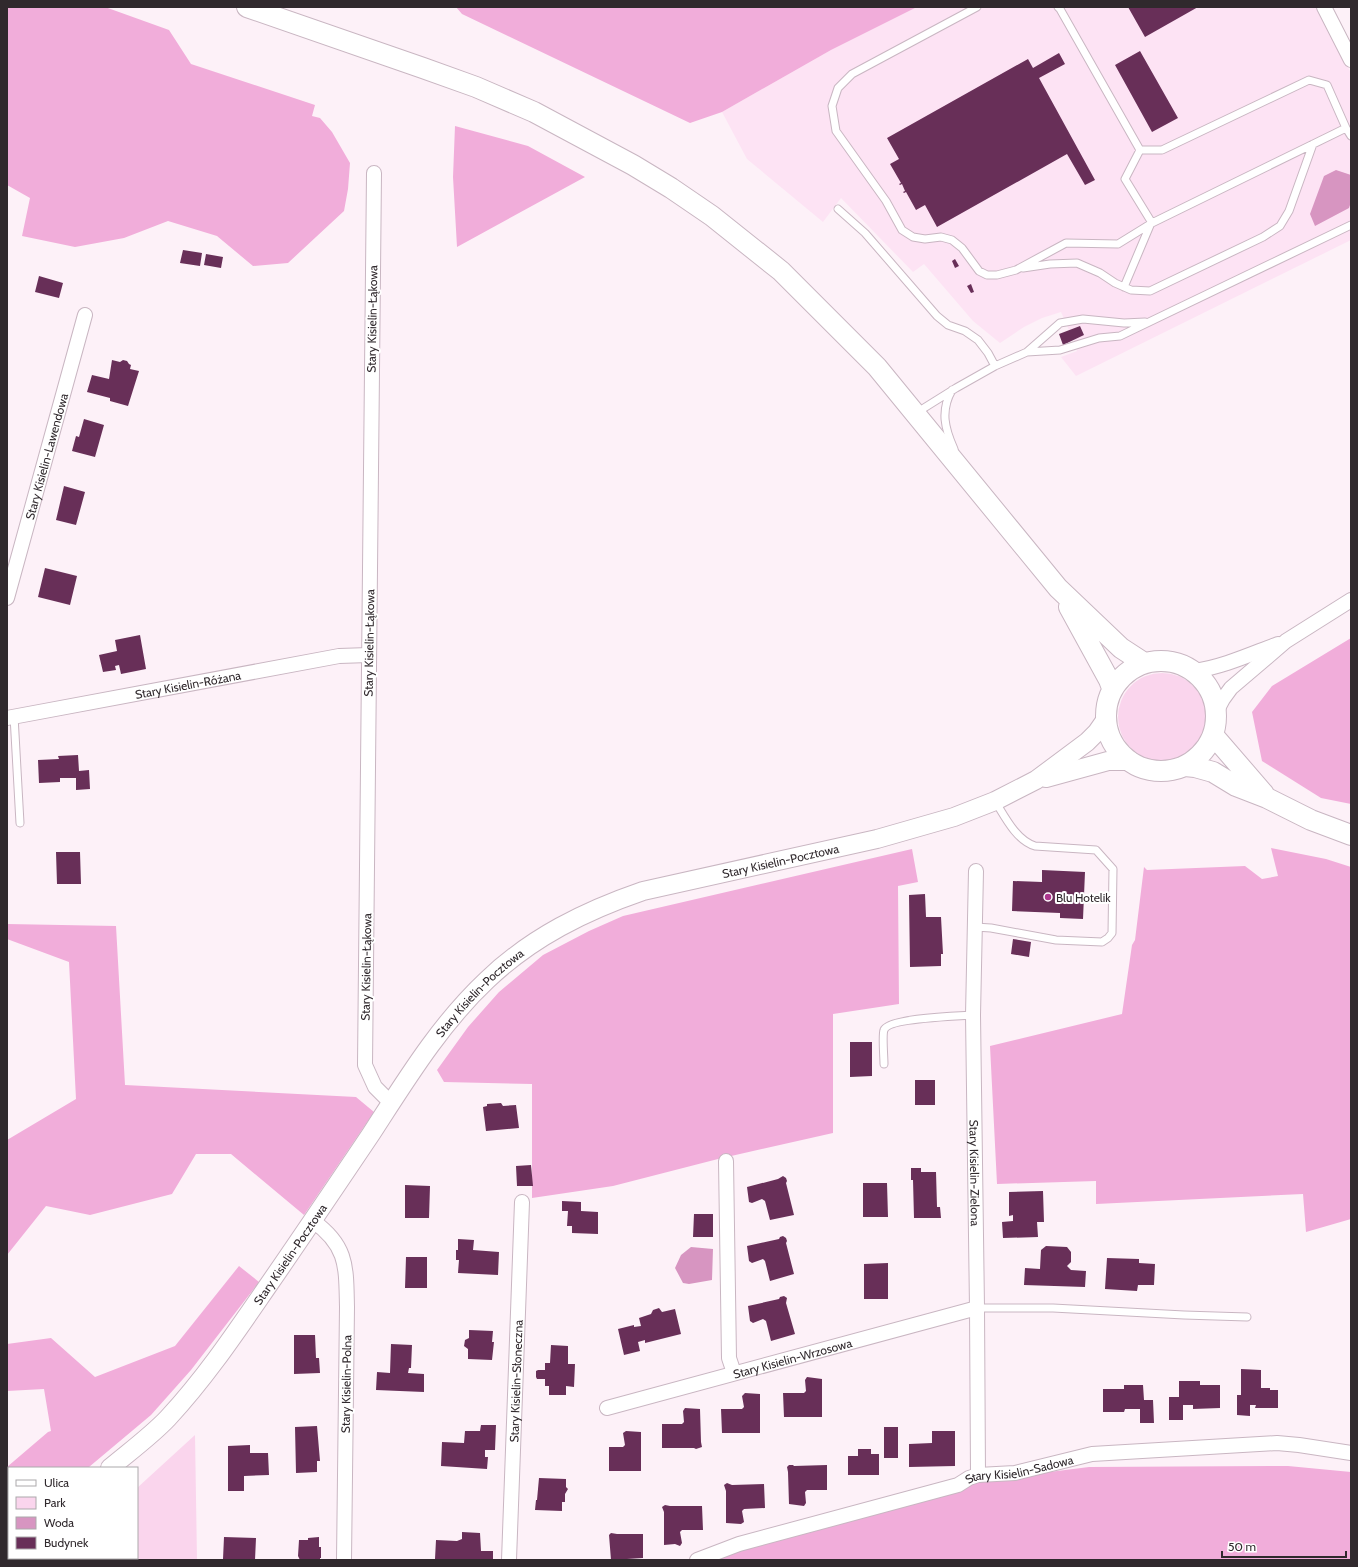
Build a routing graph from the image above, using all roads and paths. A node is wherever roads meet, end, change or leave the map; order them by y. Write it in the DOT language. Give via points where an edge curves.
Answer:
graph roads {
  1 [pos="247,7"];
  2 [pos="977,7"];
  3 [pos="1058,7"];
  4 [pos="1324,7"];
  5 [pos="1351,60"];
  6 [pos="1346,128"];
  7 [pos="1351,136"];
  8 [pos="1313,144"];
  9 [pos="1140,150"];
  10 [pos="374,173"];
  11 [pos="838,209"];
  12 [pos="1152,223"];
  13 [pos="1351,225"];
  14 [pos="1016,270"];
  15 [pos="1124,286"];
  16 [pos="85,315"];
  17 [pos="1149,322"];
  18 [pos="1027,352"];
  19 [pos="995,366"];
  20 [pos="952,390"];
  21 [pos="916,413"];
  22 [pos="964,471"];
  23 [pos="1058,588"];
  24 [pos="7,598"];
  25 [pos="1351,600"];
  26 [pos="1286,641"];
  27 [pos="369,655"];
  28 [pos="1144,663"];
  29 [pos="1194,671"];
  30 [pos="1112,688"];
  31 [pos="1216,712"];
  32 [pos="11,717"];
  33 [pos="1106,719"];
  34 [pos="1213,735"];
  35 [pos="1131,761"];
  36 [pos="1185,766"];
  37 [pos="1036,780"];
  38 [pos="1267,798"];
  39 [pos="995,801"];
  40 [pos="20,823"];
  41 [pos="1351,836"];
  42 [pos="976,871"];
  43 [pos="975,927"];
  44 [pos="973,1015"];
  45 [pos="884,1064"];
  46 [pos="391,1103"];
  47 [pos="726,1161"];
  48 [pos="522,1202"];
  49 [pos="313,1221"];
  50 [pos="977,1308"];
  51 [pos="1247,1316"];
  52 [pos="734,1373"];
  53 [pos="607,1408"];
  54 [pos="1351,1453"];
  55 [pos="111,1467"];
  56 [pos="978,1475"];
  57 [pos="344,1560"];
  58 [pos="509,1560"];
  59 [pos="697,1560"];
  1 -- 21 [label="main road" via="476,87 565,128 671,188 717,220 781,271 877,367"];
  2 -- 14 [label="lane" via="852,74 838,88 832,106 836,131 886,201 902,230 912,237 952,240 962,248 979,271 987,275 997,276"];
  3 -- 9 [label="lane"];
  4 -- 5 [label="street"];
  6 -- 7 [label="lane"];
  6 -- 8 [label="lane"];
  6 -- 9 [label="lane" via="1327,85 1309,80 1162,150"];
  8 -- 12 [label="lane"];
  8 -- 15 [label="lane" via="1289,211 1280,226 1263,237 1150,291 1131,290"];
  9 -- 12 [label="lane" via="1125,178"];
  10 -- 27 [label="street, Stary Kisielin-Łąkowa"];
  11 -- 19 [label="lane" via="865,233 937,316 978,340"];
  12 -- 14 [label="lane" via="1118,244 1066,243"];
  12 -- 15 [label="lane"];
  13 -- 17 [label="lane"];
  14 -- 15 [label="lane" via="1050,264 1077,263"];
  16 -- 24 [label="street, Stary Kisielin-Lawendowa"];
  17 -- 18 [label="lane" via="1120,336 1099,338 1060,350"];
  17 -- 18 [label="lane" via="1124,323 1083,319 1060,323"];
  18 -- 19 [label="lane"];
  19 -- 20 [label="lane"];
  20 -- 21 [label="lane"];
  20 -- 22 [label="lane" via="945,408 945,419 950,440"];
  21 -- 22 [label="main road"];
  22 -- 23 [label="main road"];
  23 -- 28 [label="main road" via="1120,648"];
  23 -- 30 [label="main road"];
  25 -- 26 [label="street"];
  26 -- 29 [label="street" via="1204,670"];
  26 -- 31 [label="street" via="1231,688"];
  27 -- 32 [label="street, Stary Kisielin-Różana" via="339,656"];
  27 -- 46 [label="street, Stary Kisielin-Łąkowa" via="365,1065 375,1087"];
  28 -- 29 [label="main road" via="1173,662"];
  28 -- 30 [label="main road" via="1130,670"];
  29 -- 31 [label="main road" via="1209,687 1215,701"];
  30 -- 33 [label="main road" via="1106,706"];
  31 -- 34 [label="main road"];
  32 -- 40 [label="lane"];
  33 -- 35 [label="main road" via="1109,735 1118,750"];
  33 -- 37 [label="street, Stary Kisielin-Pocztowa" via="1087,742"];
  34 -- 36 [label="main road" via="1204,752"];
  34 -- 38 [label="main road"];
  35 -- 36 [label="main road" via="1143,768 1156,770"];
  35 -- 37 [label="street, Stary Kisielin-Pocztowa" via="1108,761"];
  36 -- 38 [label="main road" via="1213,772 1236,786"];
  37 -- 39 [label="street, Stary Kisielin-Pocztowa"];
  38 -- 41 [label="main road" via="1310,820"];
  39 -- 43 [label="lane" via="1027,843 1035,846 1096,850 1114,869 1112,933 1102,942 1056,940"];
  39 -- 46 [label="street, Stary Kisielin-Pocztowa" via="954,817 877,839 643,891 579,916 522,951 487,979 452,1016"];
  42 -- 43 [label="street, Stary Kisielin-Zielona"];
  43 -- 44 [label="street, Stary Kisielin-Zielona"];
  44 -- 45 [label="lane" via="904,1020 888,1024 884,1030"];
  44 -- 50 [label="street, Stary Kisielin-Zielona"];
  46 -- 49 [label="street, Stary Kisielin-Pocztowa"];
  47 -- 52 [label="street" via="729,1358"];
  48 -- 58 [label="street, Stary Kisielin-Słoneczna"];
  49 -- 55 [label="street, Stary Kisielin-Pocztowa" via="214,1364 166,1420"];
  49 -- 57 [label="street, Stary Kisielin-Polna" via="336,1242 343,1256 346,1275 348,1306"];
  50 -- 51 [label="lane" via="1053,1308"];
  50 -- 52 [label="street, Stary Kisielin-Wrzosowa"];
  50 -- 56 [label="street, Stary Kisielin-Zielona"];
  52 -- 53 [label="street, Stary Kisielin-Wrzosowa"];
  54 -- 56 [label="street, Stary Kisielin-Sadowa" via="1277,1443 1092,1454 1015,1473"];
  56 -- 59 [label="street, Stary Kisielin-Sadowa" via="958,1485 739,1544"];
}
